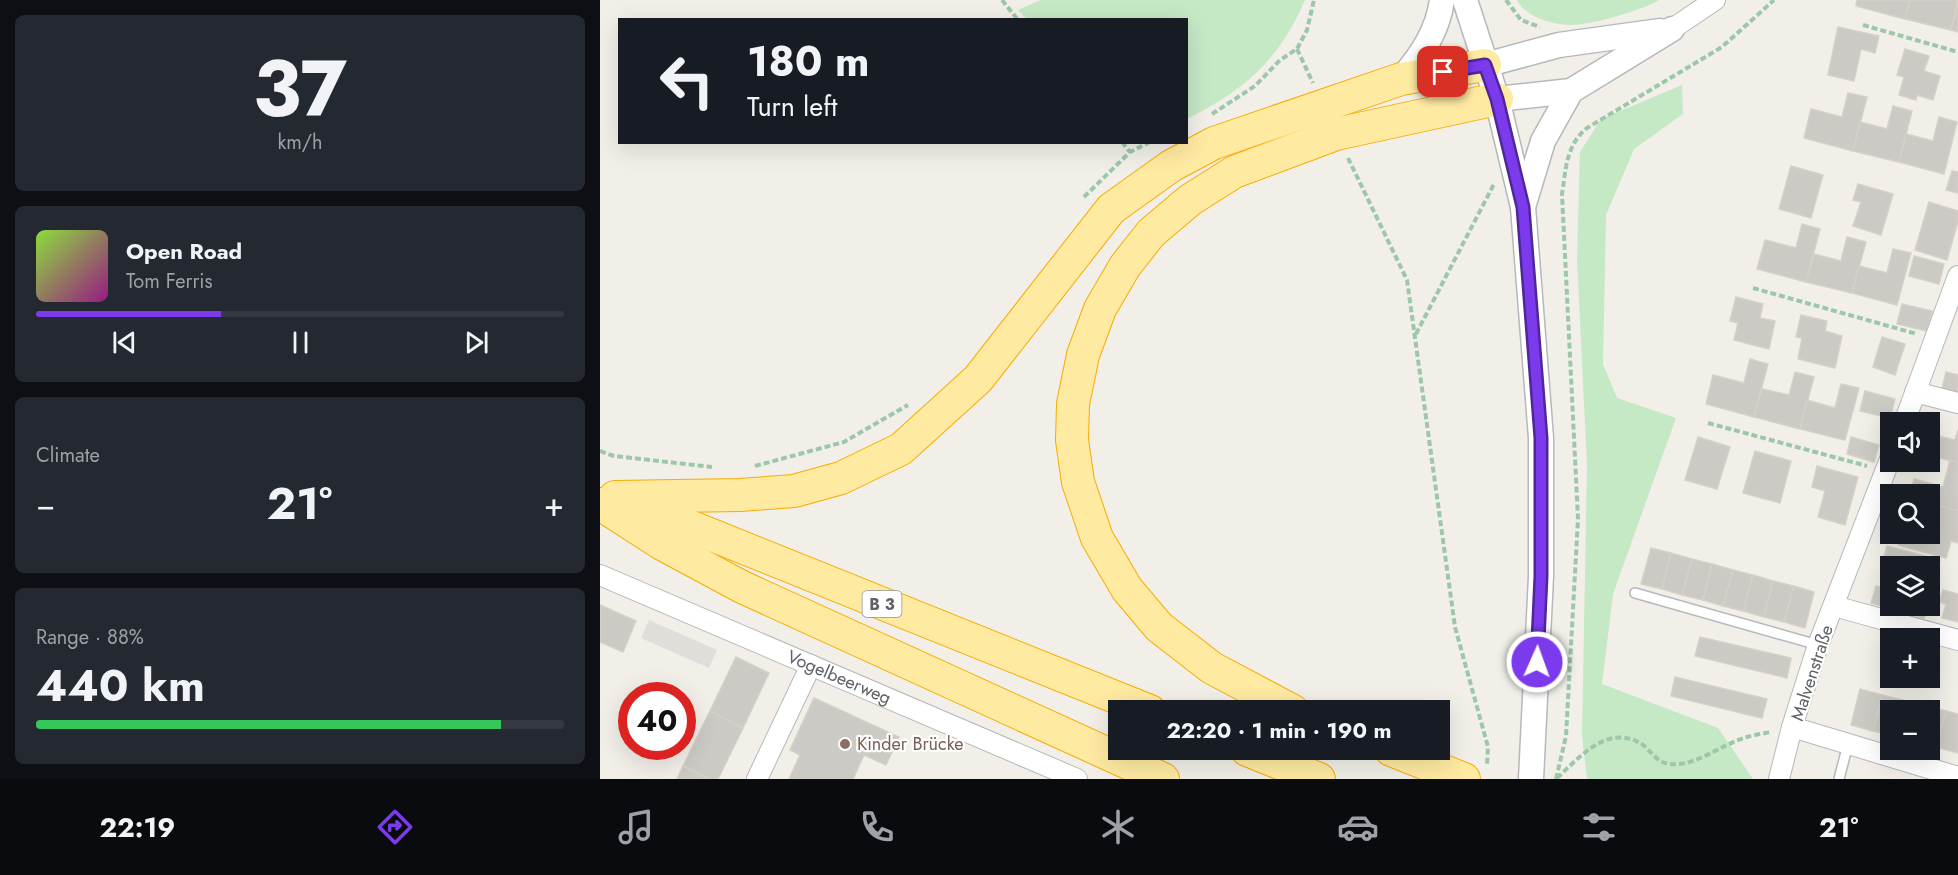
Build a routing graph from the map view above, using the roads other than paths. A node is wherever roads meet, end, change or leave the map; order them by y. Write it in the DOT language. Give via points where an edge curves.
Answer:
graph roads {
  1 [pos="1442,0"];
  2 [pos="1465,0"];
  3 [pos="1715,0"];
  4 [pos="1672,29"];
  5 [pos="1485,65"];
  6 [pos="1401,79"];
  7 [pos="1571,91"];
  8 [pos="1497,99"];
  9 [pos="1523,207"];
  10 [pos="1958,276"];
  11 [pos="1915,392"];
  12 [pos="1958,403"];
  13 [pos="1908,412"];
  14 [pos="1885,472"];
  15 [pos="605,497"];
  16 [pos="600,575"];
  17 [pos="1635,593"];
  18 [pos="1834,606"];
  19 [pos="1958,640"];
  20 [pos="1818,645"];
  21 [pos="811,665"];
  22 [pos="1122,700"];
  23 [pos="1272,700"];
  24 [pos="1792,727"];
  25 [pos="1848,744"];
  26 [pos="1272,760"];
  27 [pos="1416,760"];
  28 [pos="1476,774"];
  29 [pos="1958,777"];
  30 [pos="757,779"];
  31 [pos="1077,779"];
  32 [pos="1163,779"];
  33 [pos="1319,779"];
  34 [pos="1531,779"];
  35 [pos="1779,779"];
  36 [pos="1839,779"];
  1 -- 6 [label="street" via="1423,54"];
  2 -- 5 [label="street"];
  3 -- 4 [label="street"];
  4 -- 5 [label="street" via="1559,45"];
  4 -- 7 [label="street"];
  5 -- 6 [label="highway"];
  5 -- 8 [label="street"];
  6 -- 15 [label="highway" via="1214,143 1171,166 1111,209 978,379 901,449 841,478 794,490"];
  7 -- 8 [label="street"];
  7 -- 9 [label="street" via="1544,141"];
  8 -- 9 [label="street"];
  8 -- 23 [label="highway" via="1336,134 1234,172 1190,200 1151,233 1125,266 1100,309 1083,355 1073,404 1072,440 1078,482 1097,538 1127,589 1159,627 1212,668"];
  9 -- 34 [label="street" via="1541,438 1541,576"];
  10 -- 11 [label="street"];
  11 -- 12 [label="street"];
  11 -- 13 [label="street"];
  14 -- 18 [label="street, Malvenstraße"];
  15 -- 22 [label="highway, B 3"];
  15 -- 32 [label="highway" via="662,544 742,587"];
  16 -- 21 [label="street, Vogelbeerweg"];
  17 -- 20 [label="lane"];
  18 -- 19 [label="street"];
  18 -- 20 [label="street, Malvenstraße"];
  20 -- 24 [label="street, Malvenstraße"];
  21 -- 30 [label="street"];
  21 -- 31 [label="street, Vogelbeerweg"];
  24 -- 25 [label="street, Malvenstraße"];
  24 -- 35 [label="street"];
  25 -- 29 [label="street, Malvenstraße"];
  25 -- 36 [label="lane"];
  26 -- 33 [label="highway"];
  27 -- 28 [label="highway"];
}
